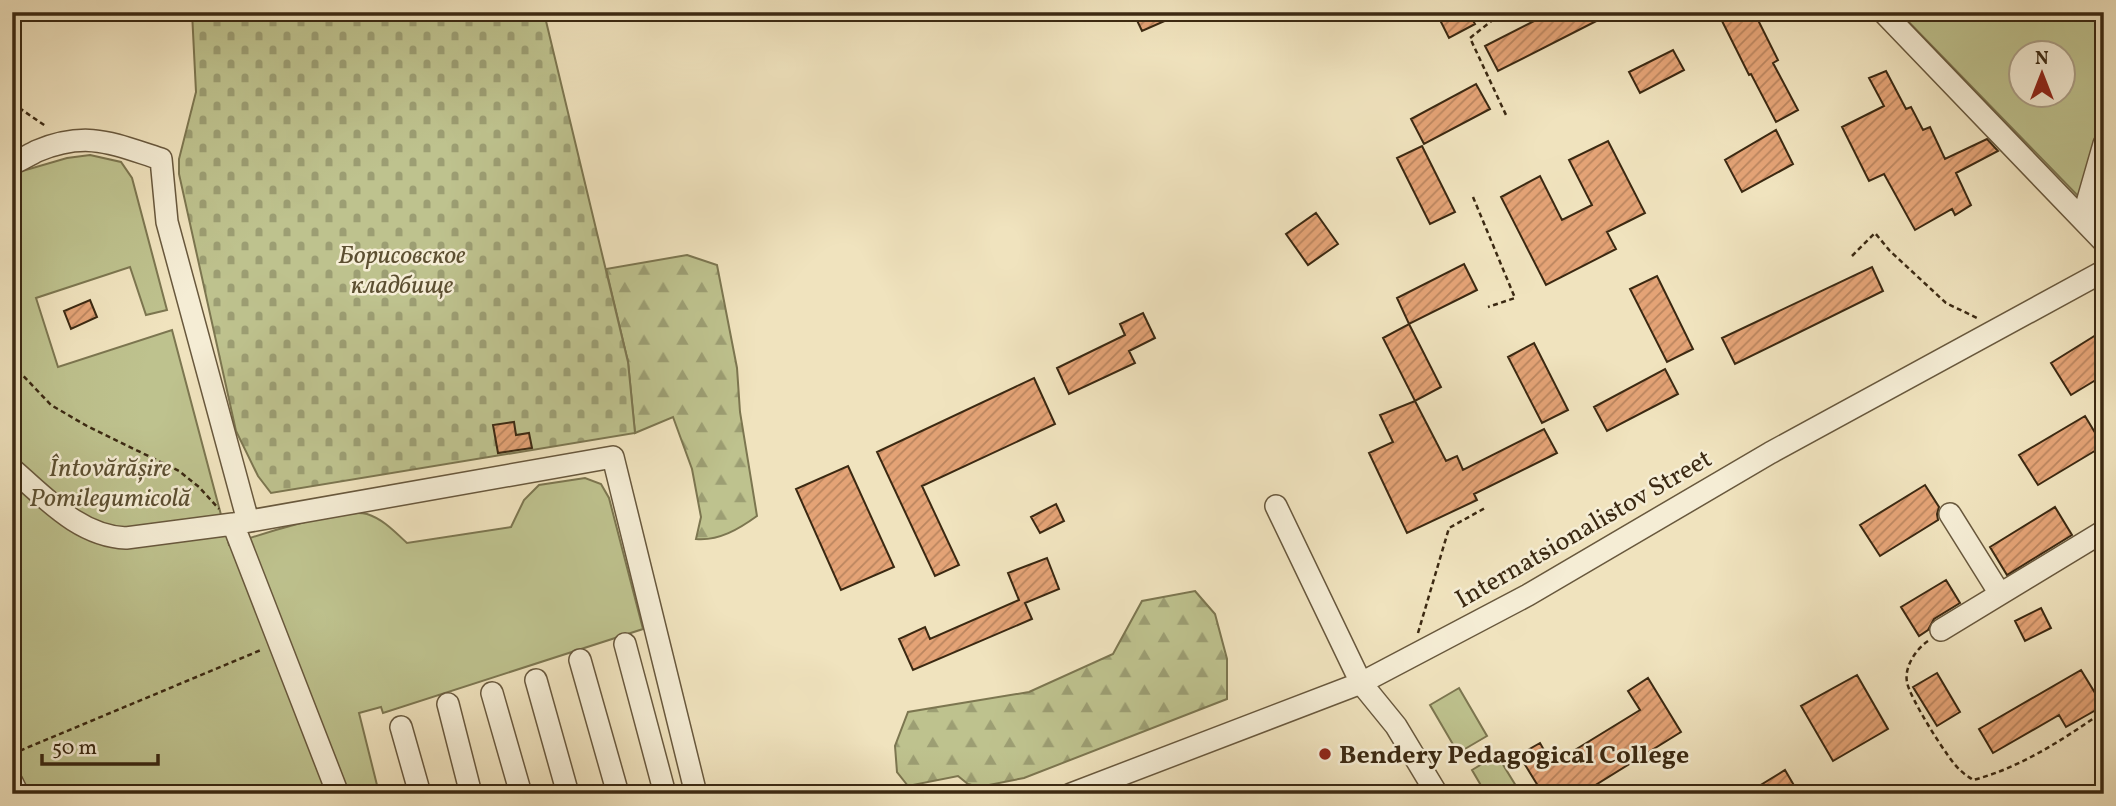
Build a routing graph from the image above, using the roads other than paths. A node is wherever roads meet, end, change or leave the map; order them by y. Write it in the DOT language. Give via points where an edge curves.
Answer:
graph roads {
  1 [pos="1883,12"];
  2 [pos="2104,144"];
  3 [pos="12,164"];
  4 [pos="2082,217"];
  5 [pos="2104,242"];
  6 [pos="2104,271"];
  7 [pos="12,469"];
  8 [pos="1276,506"];
  9 [pos="1951,514"];
  10 [pos="240,522"];
  11 [pos="2104,531"];
  12 [pos="2000,594"];
  13 [pos="1941,630"];
  14 [pos="625,644"];
  15 [pos="580,660"];
  16 [pos="536,680"];
  17 [pos="1361,683"];
  18 [pos="492,693"];
  19 [pos="448,704"];
  20 [pos="401,727"];
  21 [pos="12,782"];
  22 [pos="18,794"];
  23 [pos="338,794"];
  24 [pos="420,794"];
  25 [pos="471,794"];
  26 [pos="521,794"];
  27 [pos="568,794"];
  28 [pos="618,794"];
  29 [pos="664,794"];
  30 [pos="696,794"];
  31 [pos="1071,794"];
  32 [pos="1437,794"];
  1 -- 4 [label="street"];
  2 -- 4 [label="street"];
  3 -- 10 [label="street" via="38,151 87,139 161,159 167,222"];
  4 -- 5 [label="street"];
  6 -- 17 [label="street, Internatsionalistov Street" via="1770,453 1528,595"];
  7 -- 10 [label="street" via="71,519 109,538"];
  8 -- 17 [label="street"];
  9 -- 12 [label="street"];
  10 -- 23 [label="street"];
  10 -- 30 [label="street" via="613,457"];
  11 -- 12 [label="street"];
  12 -- 13 [label="street"];
  14 -- 29 [label="street"];
  15 -- 28 [label="street"];
  16 -- 27 [label="street"];
  17 -- 31 [label="street, Internatsionalistov Street"];
  17 -- 32 [label="street" via="1396,726"];
  18 -- 26 [label="street"];
  19 -- 25 [label="street"];
  20 -- 24 [label="street"];
  21 -- 22 [label="street"];
}
